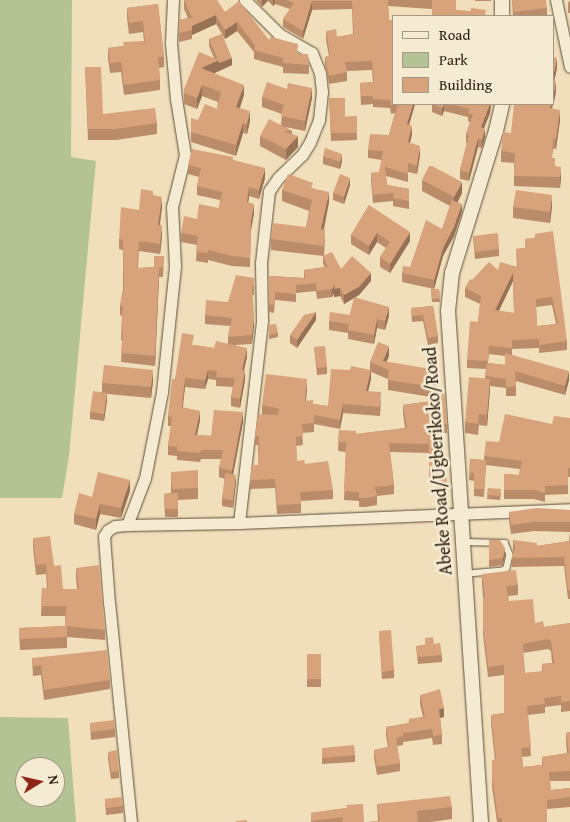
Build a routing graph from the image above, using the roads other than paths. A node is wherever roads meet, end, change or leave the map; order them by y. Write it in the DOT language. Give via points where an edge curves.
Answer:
graph roads {
  1 [pos="173,0"];
  2 [pos="245,0"];
  3 [pos="502,0"];
  4 [pos="556,0"];
  5 [pos="502,15"];
  6 [pos="570,67"];
  7 [pos="502,105"];
  8 [pos="570,509"];
  9 [pos="460,512"];
  10 [pos="239,523"];
  11 [pos="128,525"];
  12 [pos="462,542"];
  13 [pos="464,575"];
  14 [pos="131,822"];
  15 [pos="481,822"];
  1 -- 11 [label="street" via="171,44 185,155 172,207 174,266 162,392 145,478"];
  2 -- 10 [label="street" via="278,33 312,53 320,72 322,92 319,120 310,142 302,156 278,178 270,191 261,263 261,329"];
  3 -- 5 [label="street"];
  4 -- 6 [label="street"];
  7 -- 9 [label="street, Abeke Road/Ugberikoko/Road" via="452,273 448,311"];
  8 -- 9 [label="street"];
  9 -- 10 [label="street"];
  9 -- 12 [label="street, Abeke Road/Ugberikoko/Road"];
  10 -- 11 [label="street"];
  11 -- 14 [label="street" via="115,526 104,536"];
  12 -- 13 [label="street, Abeke Road/Ugberikoko/Road"];
  12 -- 13 [label="lane" via="505,543 510,556 503,571"];
  13 -- 15 [label="street, Abeke Road/Ugberikoko/Road"];
}
